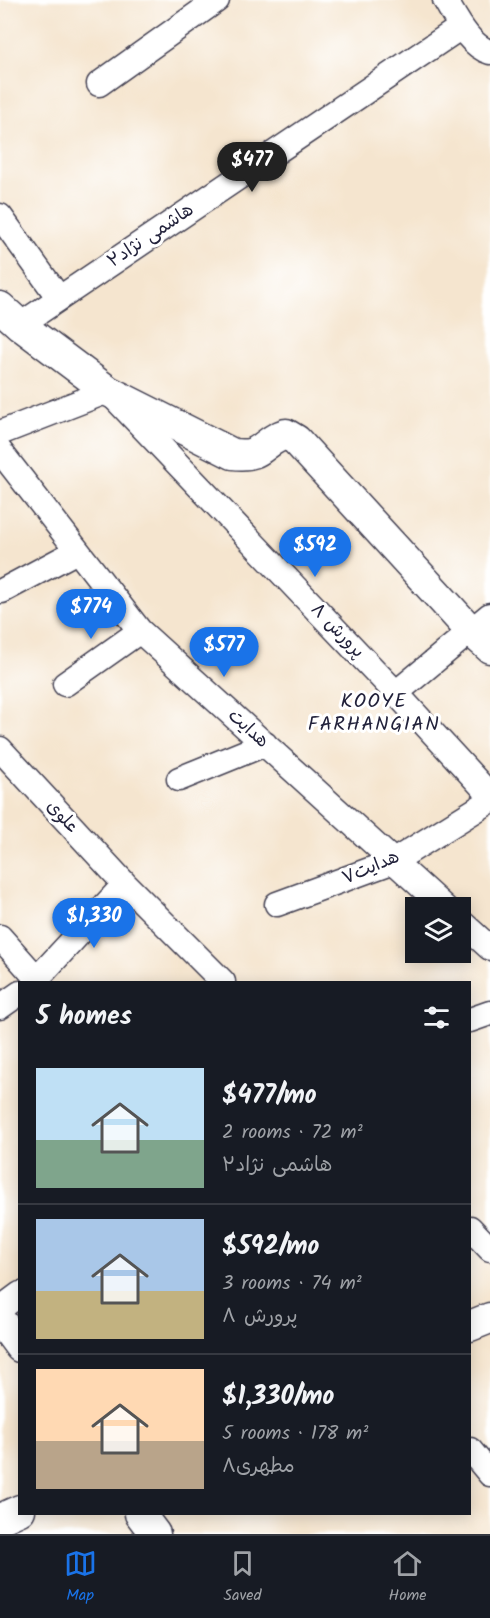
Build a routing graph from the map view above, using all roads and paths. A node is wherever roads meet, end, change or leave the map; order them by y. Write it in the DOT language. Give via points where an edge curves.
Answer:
graph roads {
  1 [pos="217,0"];
  2 [pos="445,0"];
  3 [pos="461,27"];
  4 [pos="490,52"];
  5 [pos="99,84"];
  6 [pos="0,216"];
  7 [pos="59,298"];
  8 [pos="10,316"];
  9 [pos="108,391"];
  10 [pos="0,433"];
  11 [pos="0,451"];
  12 [pos="76,551"];
  13 [pos="2,591"];
  14 [pos="140,631"];
  15 [pos="484,631"];
  16 [pos="65,684"];
  17 [pos="396,693"];
  18 [pos="265,744"];
  19 [pos="0,749"];
  20 [pos="180,779"];
  21 [pos="490,795"];
  22 [pos="490,801"];
  23 [pos="394,861"];
  24 [pos="125,884"];
  25 [pos="433,897"];
  26 [pos="277,904"];
  27 [pos="471,931"];
  28 [pos="0,937"];
  29 [pos="490,948"];
  30 [pos="30,981"];
  31 [pos="37,981"];
  32 [pos="222,981"];
  33 [pos="18,995"];
  34 [pos="0,1007"];
  35 [pos="490,1013"];
  36 [pos="471,1020"];
  37 [pos="471,1229"];
  38 [pos="490,1249"];
  39 [pos="18,1296"];
  40 [pos="0,1309"];
  41 [pos="490,1318"];
  42 [pos="0,1320"];
  43 [pos="471,1326"];
  44 [pos="18,1344"];
  45 [pos="471,1451"];
  46 [pos="490,1474"];
  47 [pos="18,1511"];
  48 [pos="141,1515"];
  49 [pos="0,1519"];
  50 [pos="155,1534"];
  1 -- 5 [label="street"];
  2 -- 3 [label="street"];
  3 -- 4 [label="street" via="481,50"];
  3 -- 7 [label="street, هاشمی نژاد۲"];
  6 -- 7 [label="street"];
  7 -- 8 [label="street, هاشمی نژاد۲"];
  8 -- 9 [label="street"];
  9 -- 10 [label="street"];
  9 -- 15 [label="street" via="233,454 257,452 274,437 286,434 296,440"];
  9 -- 17 [label="street, پرورش ۸"];
  11 -- 12 [label="street, هدایت"];
  12 -- 13 [label="street"];
  12 -- 14 [label="street, هدایت"];
  14 -- 16 [label="street"];
  14 -- 18 [label="street, هدایت"];
  15 -- 17 [label="street"];
  17 -- 21 [label="street, پرورش ۸"];
  18 -- 20 [label="street"];
  18 -- 23 [label="street, هدایت"];
  19 -- 24 [label="street, علوی"];
  22 -- 23 [label="street, هدایت۷"];
  23 -- 25 [label="street, هدایت"];
  23 -- 26 [label="street, هدایت۷"];
  24 -- 31 [label="street"];
  24 -- 32 [label="street, علوی"];
  27 -- 29 [label="street"];
  28 -- 30 [label="street"];
  33 -- 34 [label="street"];
  35 -- 36 [label="street"];
  37 -- 38 [label="street"];
  39 -- 40 [label="street"];
  41 -- 43 [label="street"];
  42 -- 44 [label="street"];
  45 -- 46 [label="street"];
  47 -- 49 [label="street"];
  48 -- 50 [label="street"];
}
